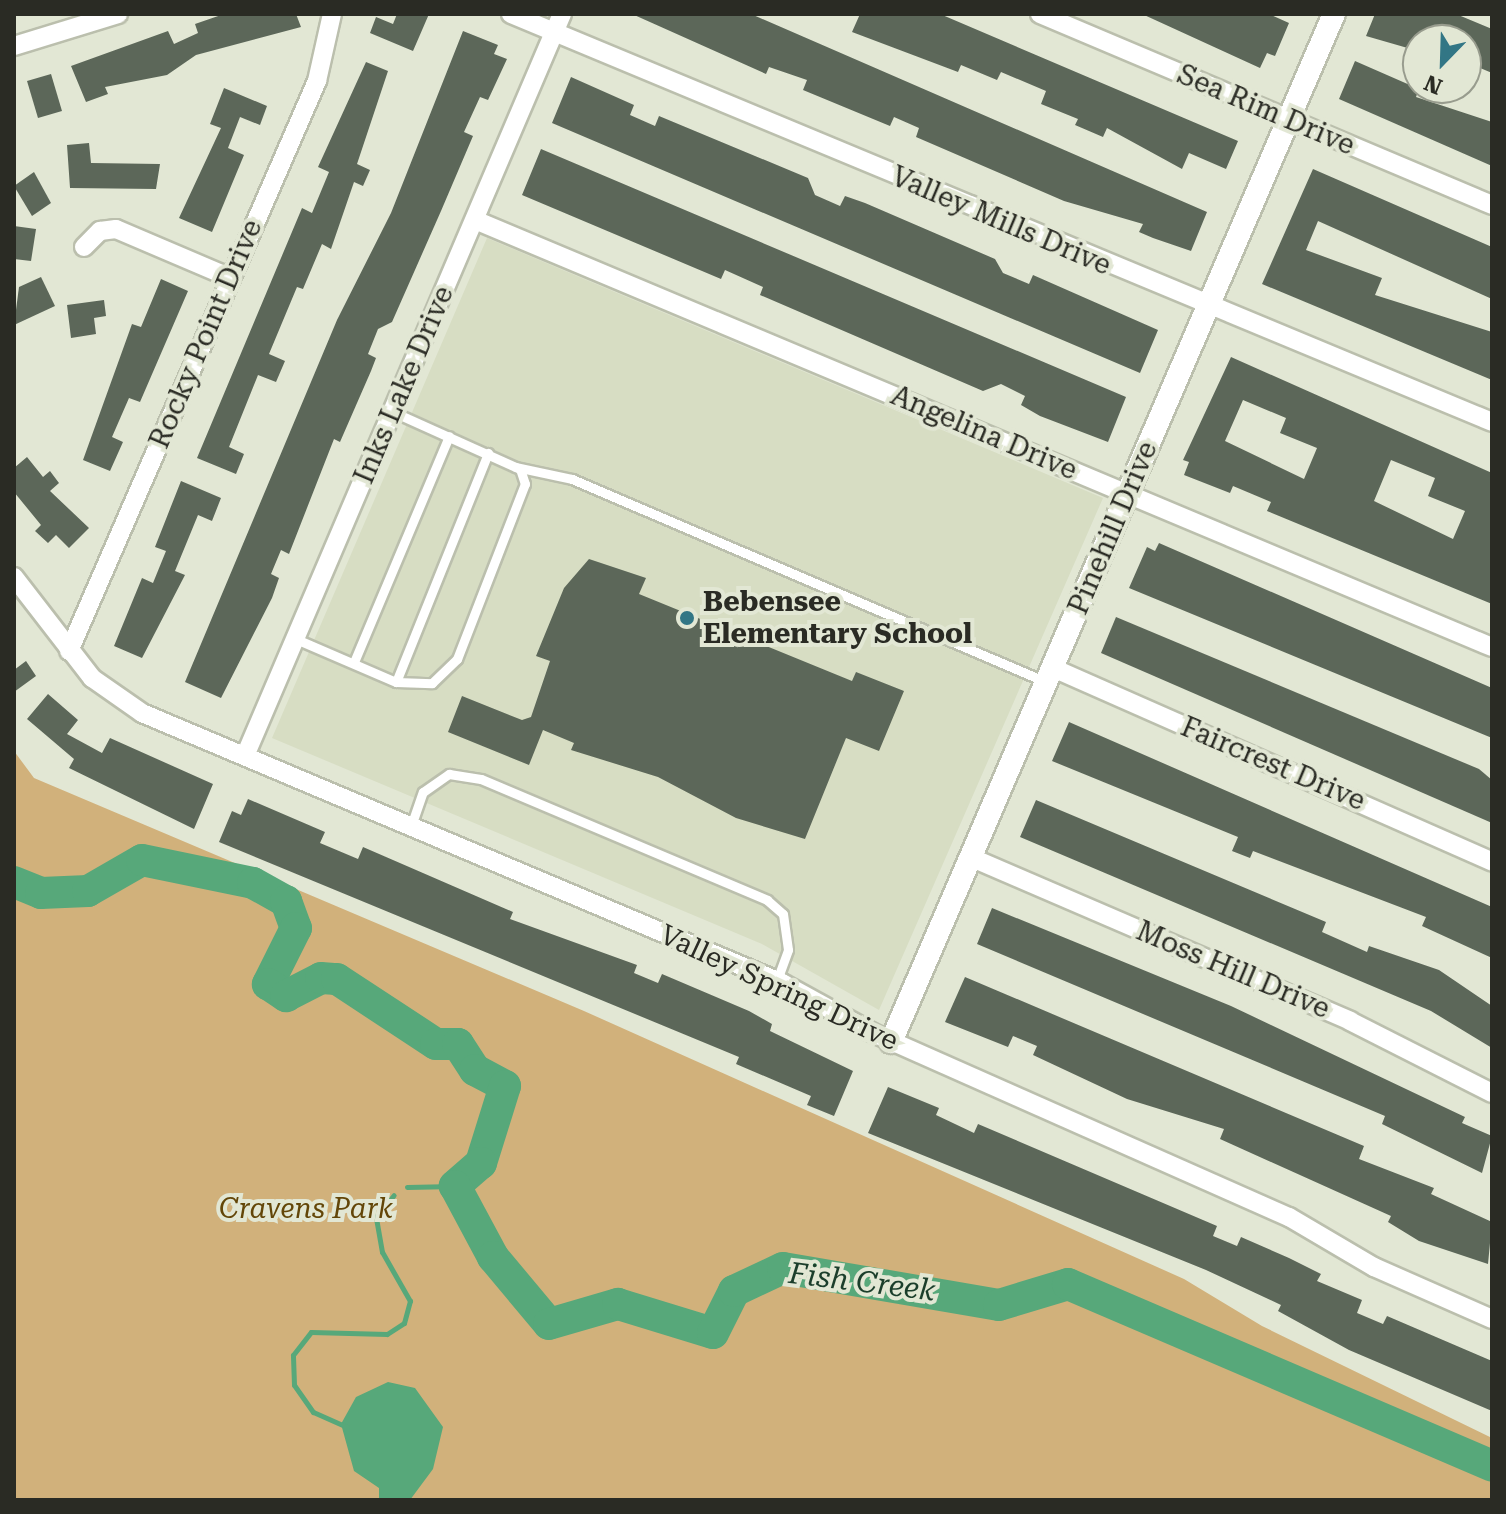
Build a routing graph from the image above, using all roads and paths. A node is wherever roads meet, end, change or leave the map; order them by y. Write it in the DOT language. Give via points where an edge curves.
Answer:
graph roads {
  1 [pos="118,14"];
  2 [pos="332,14"];
  3 [pos="511,14"];
  4 [pos="562,14"];
  5 [pos="1040,14"];
  6 [pos="1334,14"];
  7 [pos="554,32"];
  8 [pos="14,46"];
  9 [pos="1289,120"];
  10 [pos="1492,205"];
  11 [pos="475,220"];
  12 [pos="84,247"];
  13 [pos="231,278"];
  14 [pos="1208,308"];
  15 [pos="393,412"];
  16 [pos="1492,422"];
  17 [pos="449,436"];
  18 [pos="488,453"];
  19 [pos="516,467"];
  20 [pos="1128,493"];
  21 [pos="14,577"];
  22 [pos="296,639"];
  23 [pos="1492,647"];
  24 [pos="69,651"];
  25 [pos="354,662"];
  26 [pos="1050,676"];
  27 [pos="396,682"];
  28 [pos="245,756"];
  29 [pos="411,826"];
  30 [pos="970,857"];
  31 [pos="1492,862"];
  32 [pos="777,980"];
  33 [pos="891,1042"];
  34 [pos="1492,1093"];
  35 [pos="1492,1319"];
  1 -- 8 [label="street"];
  2 -- 13 [label="street, Rocky Point Drive" via="317,81"];
  3 -- 7 [label="street, Valley Mills Drive"];
  4 -- 7 [label="street, Inks Lake Drive"];
  5 -- 9 [label="street, Sea Rim Drive"];
  6 -- 9 [label="street, Pinehill Drive"];
  7 -- 11 [label="street, Inks Lake Drive"];
  7 -- 14 [label="street, Valley Mills Drive"];
  9 -- 10 [label="street, Sea Rim Drive"];
  9 -- 14 [label="street, Pinehill Drive"];
  11 -- 15 [label="street, Inks Lake Drive"];
  11 -- 20 [label="street, Angelina Drive"];
  12 -- 13 [label="street" via="100,231 116,229"];
  13 -- 24 [label="street, Rocky Point Drive"];
  14 -- 16 [label="street, Valley Mills Drive"];
  14 -- 20 [label="street, Pinehill Drive"];
  15 -- 17 [label="lane"];
  15 -- 22 [label="street, Inks Lake Drive"];
  17 -- 18 [label="lane"];
  17 -- 25 [label="lane"];
  18 -- 19 [label="lane"];
  18 -- 27 [label="lane"];
  19 -- 26 [label="lane" via="572,479"];
  19 -- 27 [label="lane" via="525,484 523,502 457,659 432,683"];
  20 -- 23 [label="street, Angelina Drive"];
  20 -- 26 [label="street, Pinehill Drive"];
  21 -- 24 [label="street, Valley Spring Drive"];
  22 -- 25 [label="lane"];
  22 -- 28 [label="street, Inks Lake Drive"];
  24 -- 28 [label="street, Valley Spring Drive" via="92,678 142,713"];
  25 -- 27 [label="lane"];
  26 -- 30 [label="street, Pinehill Drive"];
  26 -- 31 [label="street, Faircrest Drive"];
  28 -- 29 [label="street, Valley Spring Drive"];
  29 -- 32 [label="street, Valley Spring Drive"];
  29 -- 32 [label="lane" via="423,792 449,774 481,779 767,900 783,914 788,950"];
  30 -- 33 [label="street, Pinehill Drive"];
  30 -- 34 [label="street, Moss Hill Drive" via="1350,1021"];
  32 -- 33 [label="street, Valley Spring Drive"];
  33 -- 35 [label="street, Valley Spring Drive" via="1289,1217 1374,1267"];
}
